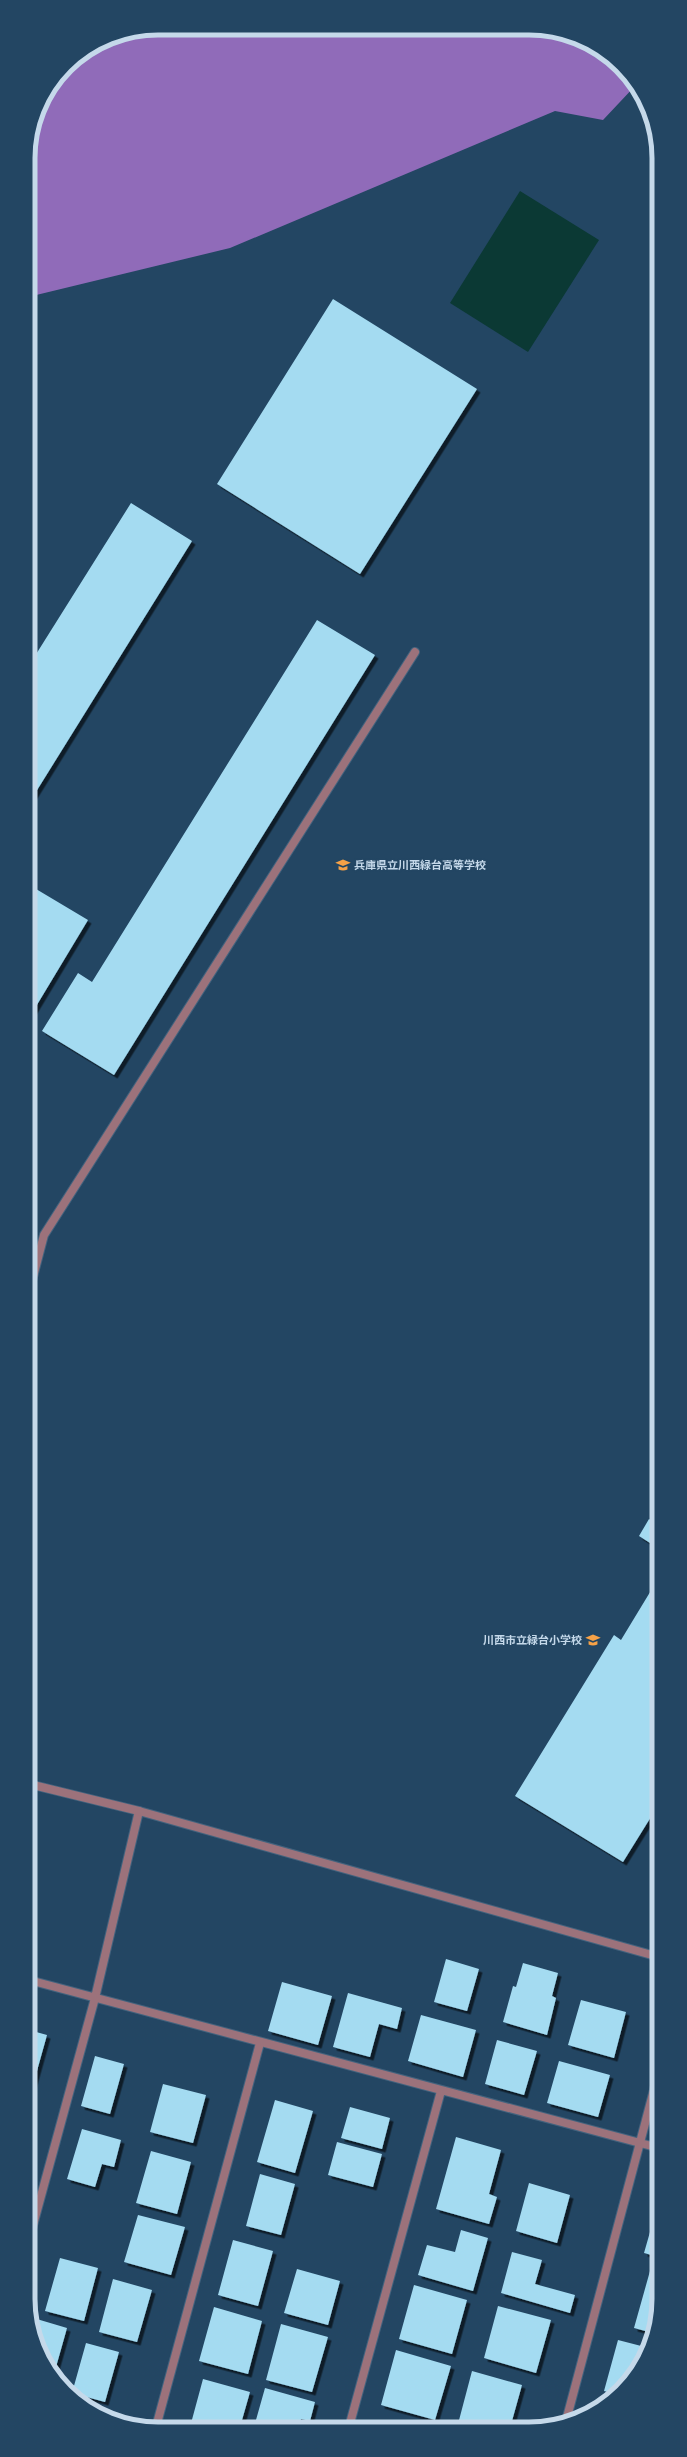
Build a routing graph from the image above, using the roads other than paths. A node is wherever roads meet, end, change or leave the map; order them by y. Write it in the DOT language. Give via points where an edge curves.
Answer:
graph roads {
  1 [pos="415,652"];
  2 [pos="35,1269"];
  3 [pos="35,1785"];
  4 [pos="139,1811"];
  5 [pos="652,1955"];
  6 [pos="35,1982"];
  7 [pos="95,1998"];
  8 [pos="260,2043"];
  9 [pos="440,2091"];
  10 [pos="652,2097"];
  11 [pos="640,2142"];
  12 [pos="652,2146"];
  13 [pos="35,2218"];
  14 [pos="568,2415"];
  15 [pos="157,2422"];
  16 [pos="350,2422"];
  1 -- 2 [label="street" via="44,1235"];
  3 -- 4 [label="street"];
  4 -- 5 [label="street"];
  4 -- 7 [label="street"];
  6 -- 7 [label="street"];
  7 -- 8 [label="street"];
  7 -- 13 [label="street"];
  8 -- 9 [label="street"];
  8 -- 15 [label="street"];
  9 -- 11 [label="street"];
  9 -- 16 [label="street"];
  10 -- 11 [label="street"];
  11 -- 12 [label="street"];
  11 -- 14 [label="street"];
}
